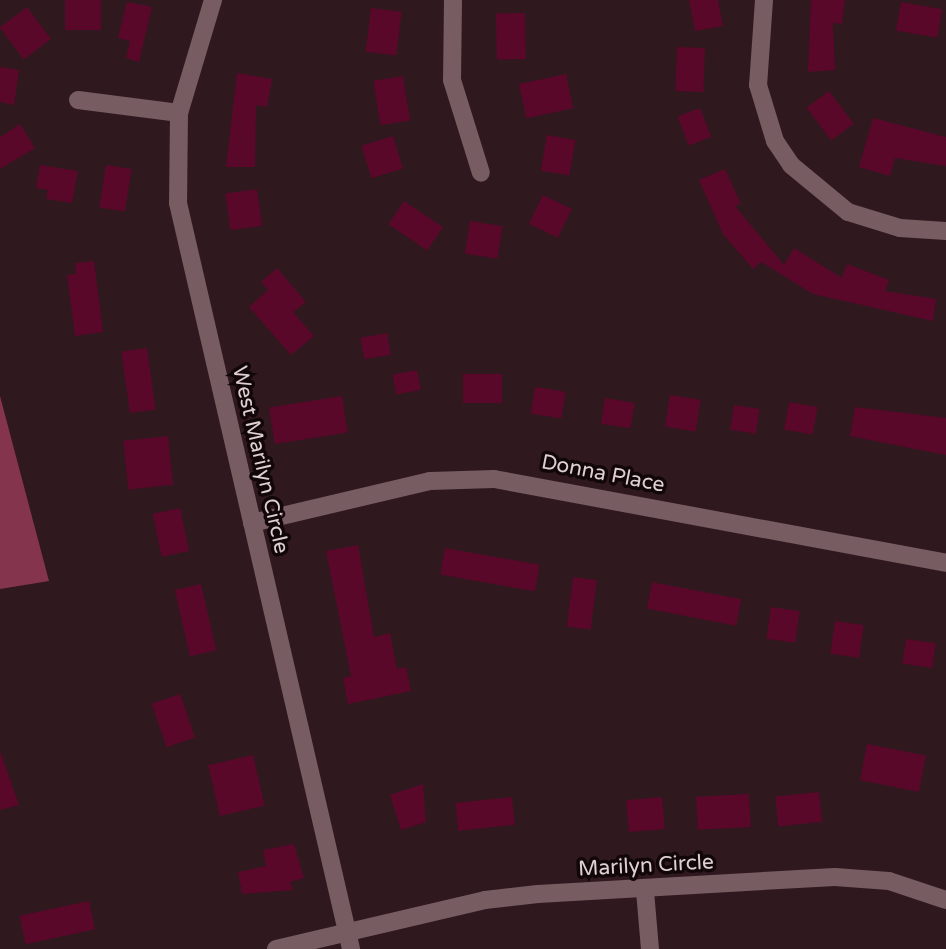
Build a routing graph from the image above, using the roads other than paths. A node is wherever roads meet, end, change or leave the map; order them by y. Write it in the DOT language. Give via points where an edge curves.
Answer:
graph roads {
  1 [pos="213,0"];
  2 [pos="453,0"];
  3 [pos="764,0"];
  4 [pos="78,100"];
  5 [pos="179,113"];
  6 [pos="481,173"];
  7 [pos="946,231"];
  8 [pos="252,523"];
  9 [pos="946,562"];
  10 [pos="645,891"];
  11 [pos="946,900"];
  12 [pos="350,940"];
  13 [pos="276,949"];
  14 [pos="650,949"];
  1 -- 5 [label="street, West Marilyn Circle"];
  2 -- 6 [label="street" via="452,80"];
  3 -- 7 [label="street" via="758,85 775,141 791,165 848,212 900,228"];
  4 -- 5 [label="street"];
  5 -- 8 [label="street, West Marilyn Circle" via="178,203"];
  8 -- 9 [label="street, Donna Place" via="430,481 494,479"];
  8 -- 12 [label="street, West Marilyn Circle"];
  10 -- 11 [label="street, Marilyn Circle" via="854,877 905,885"];
  10 -- 12 [label="street, Marilyn Circle" via="497,899"];
  10 -- 14 [label="street"];
  12 -- 13 [label="street, Marilyn Circle"];
}
